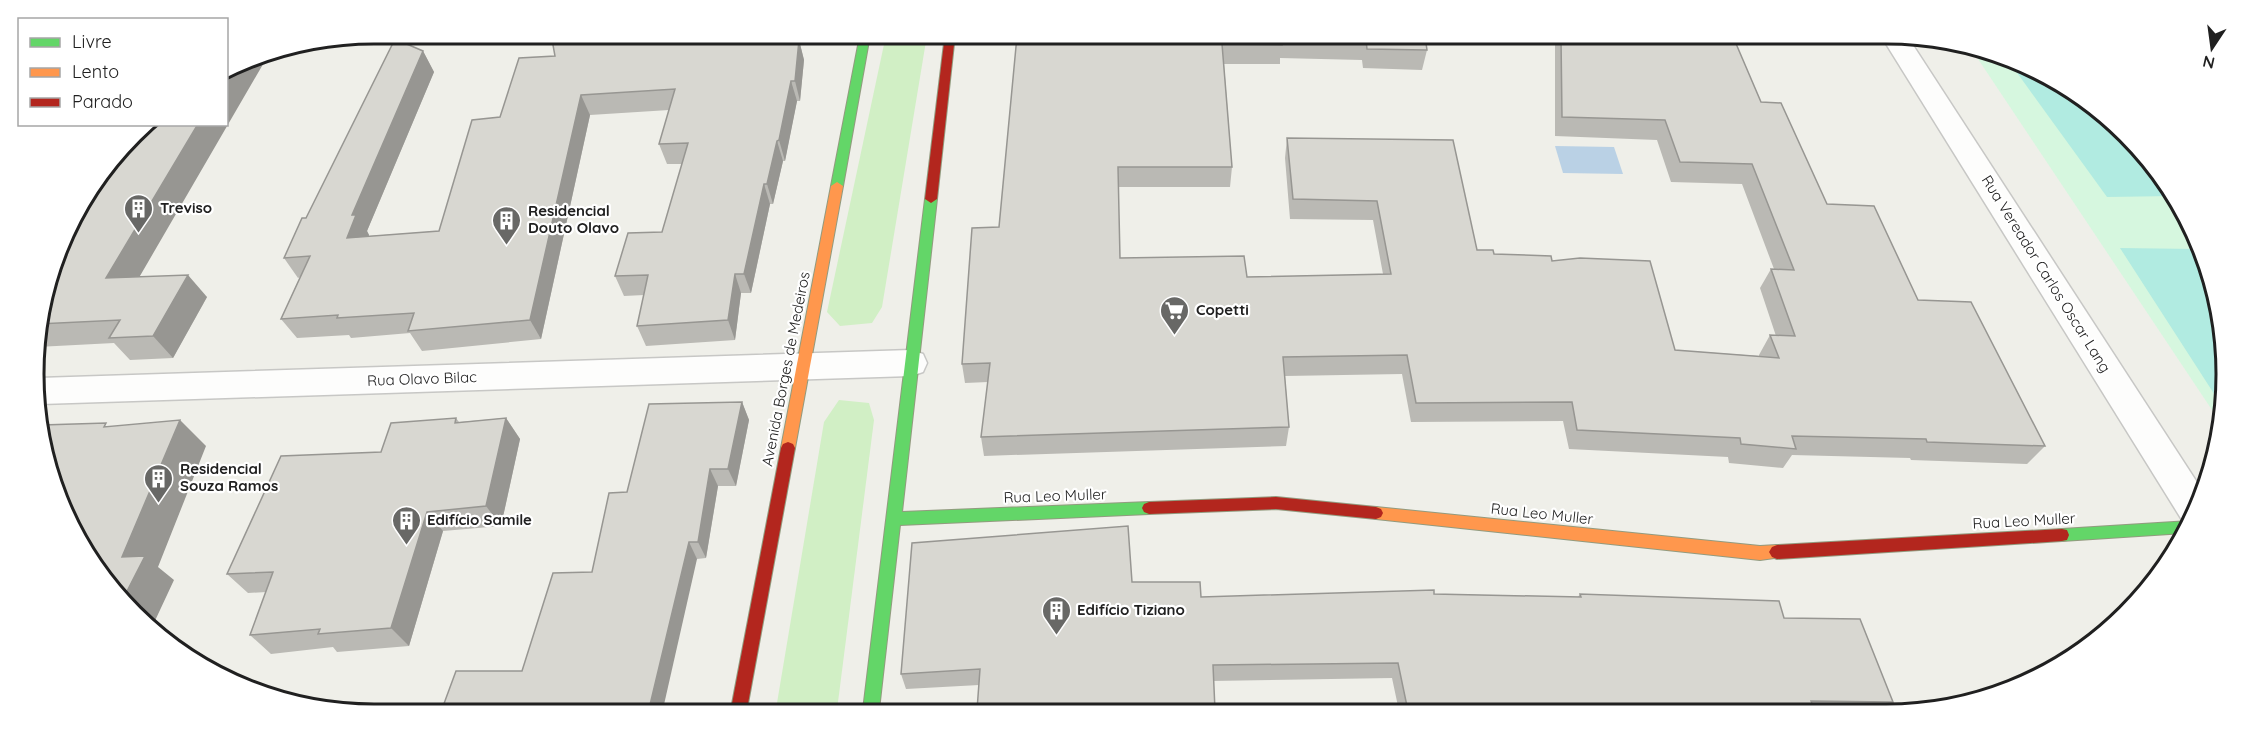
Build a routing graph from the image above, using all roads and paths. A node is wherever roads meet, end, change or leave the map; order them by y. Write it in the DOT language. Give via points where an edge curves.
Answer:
graph roads {
  1 [pos="864,44"];
  2 [pos="949,44"];
  3 [pos="1899,44"];
  4 [pos="911,363"];
  5 [pos="804,366"];
  6 [pos="44,391"];
  7 [pos="2191,501"];
  8 [pos="893,519"];
  9 [pos="2178,528"];
  10 [pos="740,704"];
  11 [pos="872,704"];
  1 -- 5 [label="main road, Avenida Borges de Medeiros"];
  2 -- 4 [label="main road"];
  3 -- 7 [label="street, Rua Vereador Carlos Oscar Lang"];
  4 -- 5 [label="street, Rua Olavo Bilac"];
  4 -- 8 [label="main road"];
  5 -- 6 [label="street, Rua Olavo Bilac"];
  5 -- 10 [label="main road, Avenida Borges de Medeiros"];
  8 -- 9 [label="main road, Rua Leo Muller" via="1276,503 1760,553"];
  8 -- 11 [label="main road"];
}
